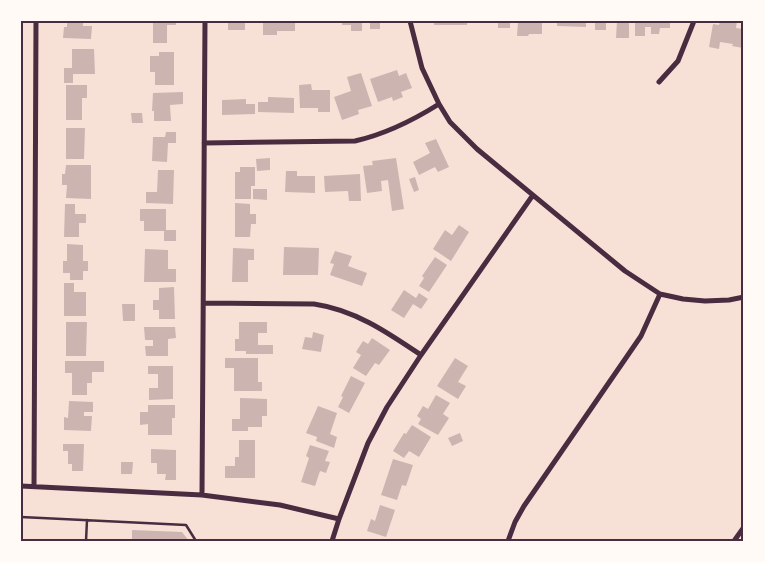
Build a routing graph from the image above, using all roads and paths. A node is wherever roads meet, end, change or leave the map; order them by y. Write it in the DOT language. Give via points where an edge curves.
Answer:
graph roads {
  1 [pos="36,21"];
  2 [pos="205,21"];
  3 [pos="410,21"];
  4 [pos="694,21"];
  5 [pos="659,82"];
  6 [pos="439,104"];
  7 [pos="204,143"];
  8 [pos="533,195"];
  9 [pos="660,294"];
  10 [pos="744,297"];
  11 [pos="204,303"];
  12 [pos="421,354"];
  13 [pos="21,486"];
  14 [pos="34,486"];
  15 [pos="202,495"];
  16 [pos="21,517"];
  17 [pos="339,519"];
  18 [pos="87,520"];
  19 [pos="744,527"];
  20 [pos="86,541"];
  21 [pos="196,541"];
  22 [pos="332,541"];
  23 [pos="508,541"];
  24 [pos="734,541"];
  1 -- 14 [label="street"];
  2 -- 7 [label="street"];
  3 -- 6 [label="street" via="422,68"];
  4 -- 5 [label="street" via="678,61"];
  6 -- 7 [label="street" via="395,128 355,141"];
  6 -- 8 [label="street" via="460,134"];
  7 -- 11 [label="street"];
  8 -- 9 [label="street" via="632,276"];
  8 -- 12 [label="street"];
  9 -- 10 [label="street" via="705,301"];
  9 -- 23 [label="street" via="641,336 524,506"];
  11 -- 12 [label="street" via="328,306 369,321"];
  11 -- 15 [label="street"];
  12 -- 17 [label="street" via="376,426"];
  13 -- 14 [label="street"];
  14 -- 15 [label="street"];
  15 -- 17 [label="street" via="280,505"];
  16 -- 18 [label="lane"];
  17 -- 22 [label="street"];
  18 -- 20 [label="lane"];
  18 -- 21 [label="lane" via="186,525"];
  19 -- 24 [label="street"];
}
